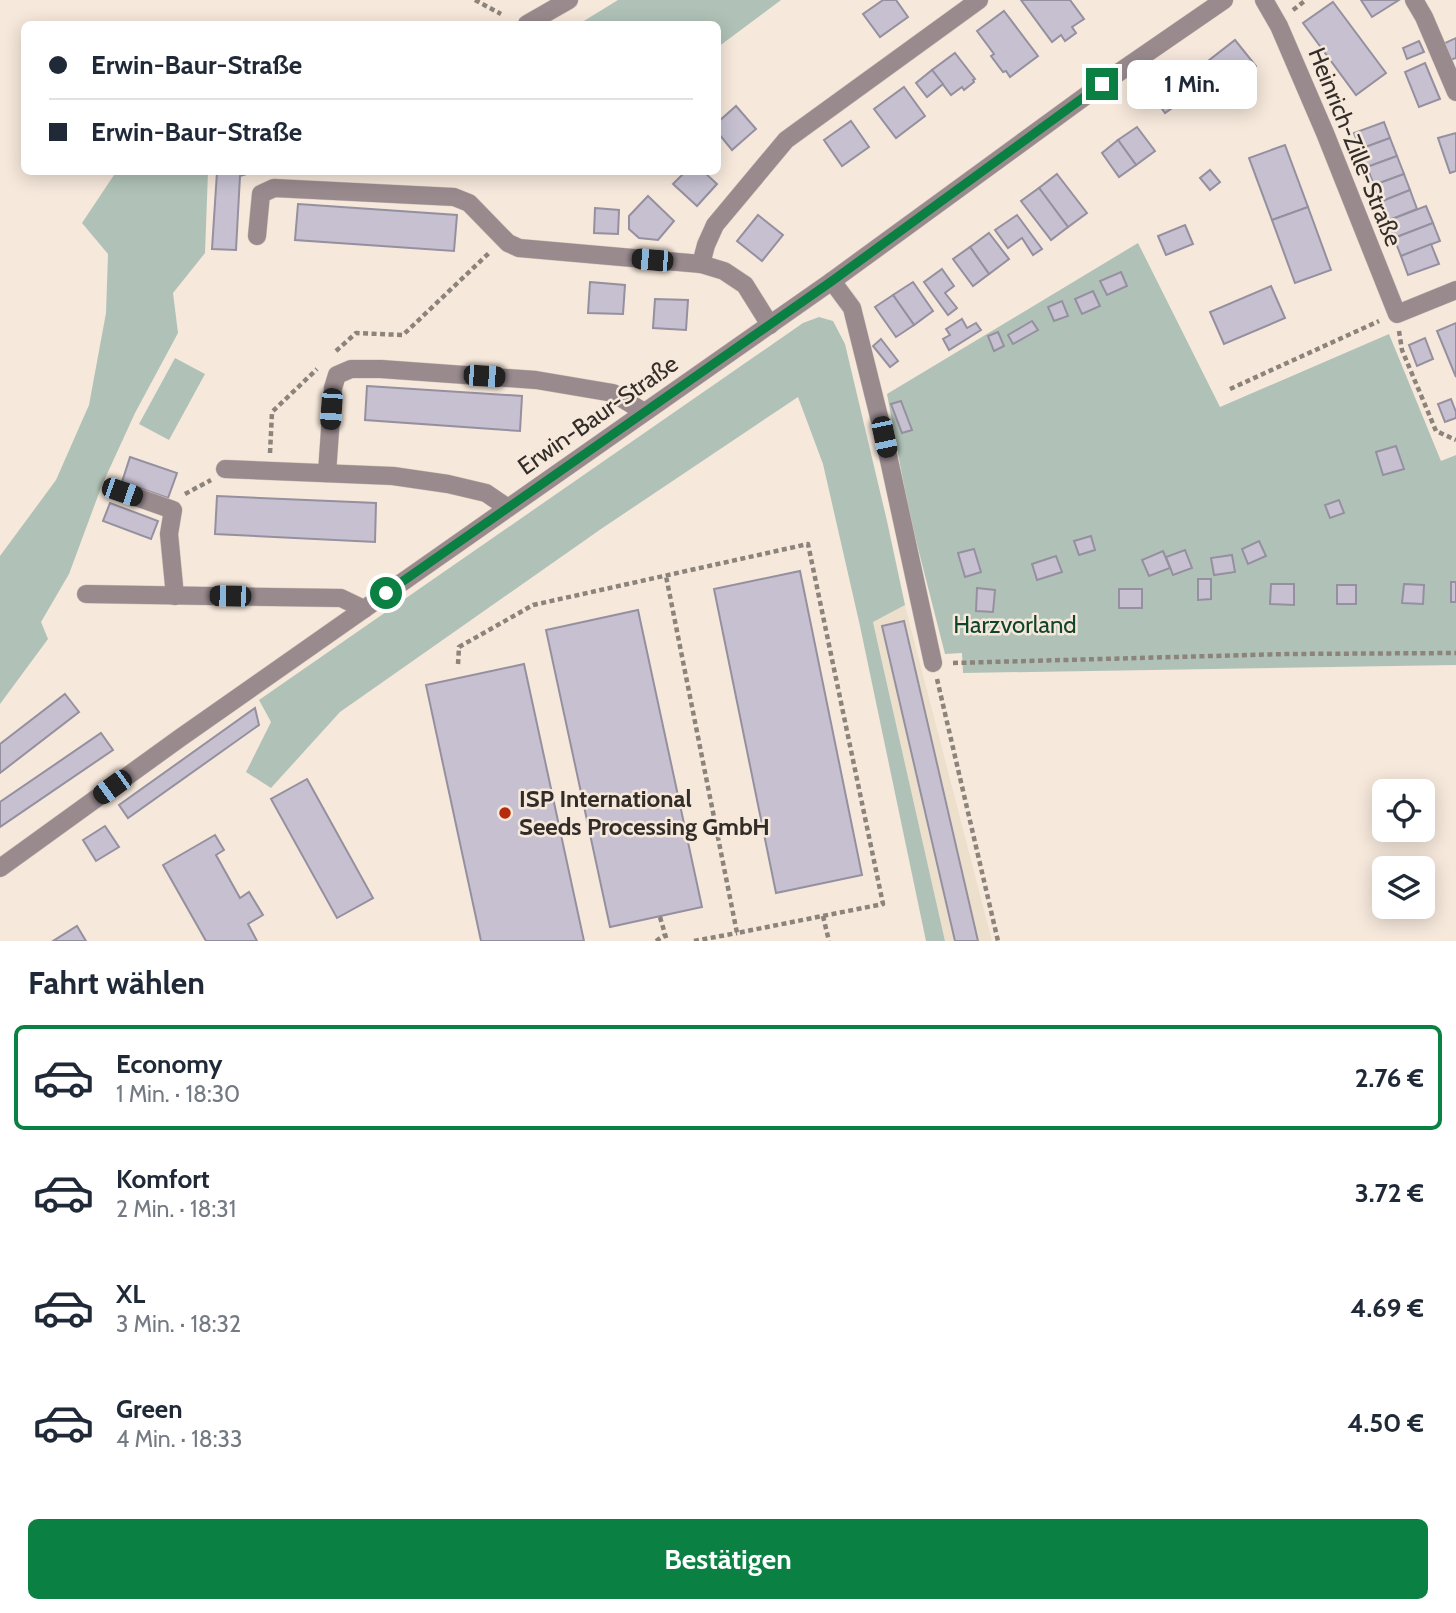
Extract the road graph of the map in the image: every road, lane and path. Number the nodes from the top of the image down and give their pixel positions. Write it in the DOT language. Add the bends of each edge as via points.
graph roads {
  1 [pos="475,0"];
  2 [pos="569,0"];
  3 [pos="979,0"];
  4 [pos="1224,0"];
  5 [pos="1264,0"];
  6 [pos="1414,0"];
  7 [pos="501,14"];
  8 [pos="532,21"];
  9 [pos="1456,92"];
  10 [pos="257,236"];
  11 [pos="503,239"];
  12 [pos="701,264"];
  13 [pos="832,281"];
  14 [pos="1456,290"];
  15 [pos="1397,314"];
  16 [pos="770,325"];
  17 [pos="328,359"];
  18 [pos="319,368"];
  19 [pos="1230,389"];
  20 [pos="644,412"];
  21 [pos="1456,440"];
  22 [pos="230,469"];
  23 [pos="269,470"];
  24 [pos="327,473"];
  25 [pos="122,492"];
  26 [pos="167,508"];
  27 [pos="508,508"];
  28 [pos="666,576"];
  29 [pos="86,594"];
  30 [pos="175,596"];
  31 [pos="364,608"];
  32 [pos="1456,653"];
  33 [pos="933,663"];
  34 [pos="458,664"];
  35 [pos="0,868"];
  36 [pos="823,916"];
  37 [pos="660,917"];
  38 [pos="737,933"];
  39 [pos="665,935"];
  40 [pos="656,941"];
  41 [pos="667,941"];
  42 [pos="694,941"];
  43 [pos="829,941"];
  44 [pos="998,941"];
  1 -- 7 [label="path"];
  2 -- 8 [label="street"];
  3 -- 12 [label="street" via="786,140 715,225"];
  4 -- 13 [label="street, Erwin-Baur-Straße"];
  5 -- 15 [label="street, Heinrich-Zille-Straße" via="1325,133"];
  6 -- 9 [label="street"];
  10 -- 11 [label="street" via="261,194 274,188 454,197 469,204"];
  11 -- 12 [label="street" via="519,248"];
  11 -- 17 [label="path" via="403,335 356,333"];
  12 -- 16 [label="street" via="724,271 745,285"];
  13 -- 16 [label="street, Erwin-Baur-Straße"];
  13 -- 33 [label="street" via="852,308"];
  14 -- 15 [label="street"];
  15 -- 19 [label="path"];
  15 -- 21 [label="path" via="1402,351 1436,431"];
  16 -- 20 [label="street, Erwin-Baur-Straße"];
  18 -- 23 [label="path" via="272,412"];
  20 -- 24 [label="street" via="613,393 536,380 351,369 337,375 332,388"];
  20 -- 27 [label="street, Erwin-Baur-Straße"];
  22 -- 23 [label="street"];
  22 -- 26 [label="path" via="173,500"];
  23 -- 24 [label="street"];
  24 -- 27 [label="street" via="393,475 448,484 486,493"];
  25 -- 26 [label="street"];
  26 -- 30 [label="street" via="173,510 169,534"];
  27 -- 31 [label="street, Erwin-Baur-Straße"];
  28 -- 34 [label="path" via="533,605 460,647"];
  28 -- 36 [label="path" via="808,544 883,904"];
  28 -- 38 [label="path"];
  29 -- 30 [label="street"];
  30 -- 31 [label="street" via="341,598"];
  31 -- 35 [label="street, Erwin-Baur-Straße"];
  32 -- 33 [label="path"];
  33 -- 44 [label="path"];
  36 -- 38 [label="path"];
  36 -- 43 [label="path"];
  37 -- 39 [label="path"];
  38 -- 42 [label="path"];
  39 -- 40 [label="path"];
  39 -- 41 [label="path"];
}
